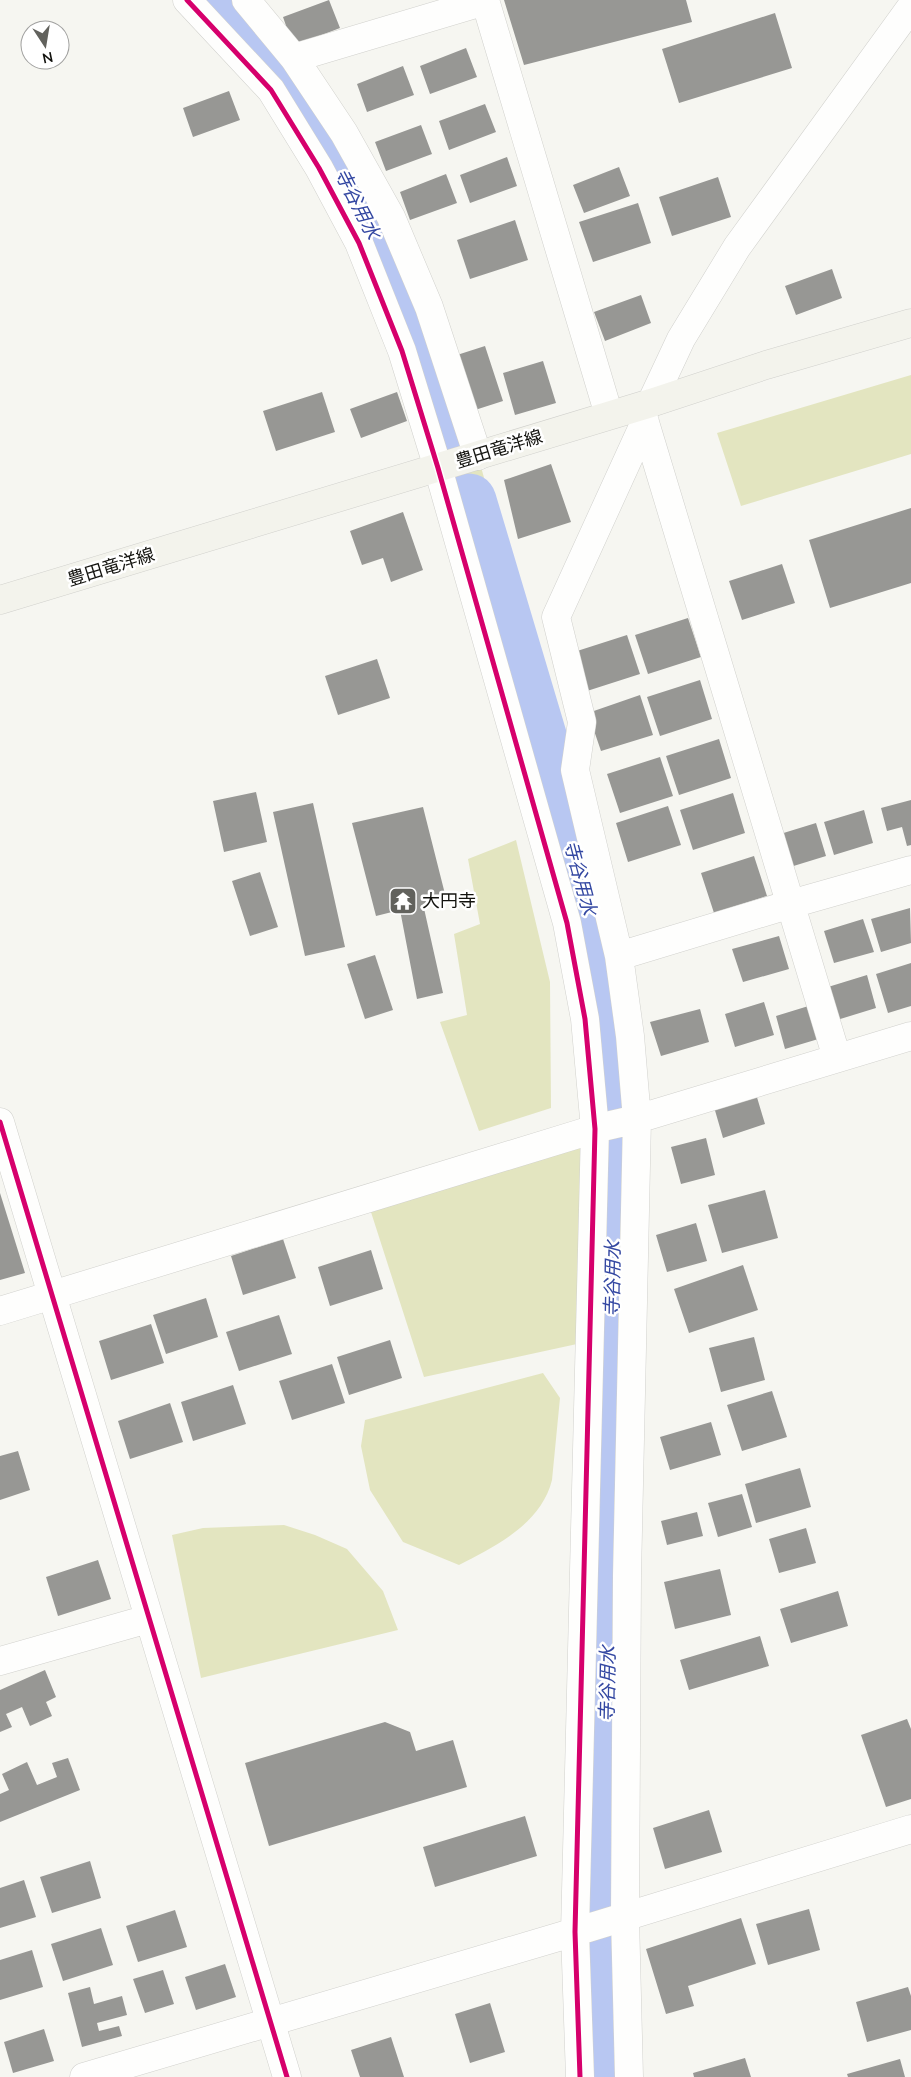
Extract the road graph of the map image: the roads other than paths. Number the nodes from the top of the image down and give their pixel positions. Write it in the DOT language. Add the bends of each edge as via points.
graph roads {
  1 [pos="187,0"];
  2 [pos="246,0"];
  3 [pos="485,0"];
  4 [pos="911,7"];
  5 [pos="294,58"];
  6 [pos="911,323"];
  7 [pos="645,410"];
  8 [pos="609,415"];
  9 [pos="478,456"];
  10 [pos="438,468"];
  11 [pos="0,600"];
  12 [pos="911,870"];
  13 [pos="790,904"];
  14 [pos="619,956"];
  15 [pos="911,1036"];
  16 [pos="838,1058"];
  17 [pos="636,1119"];
  18 [pos="0,1122"];
  19 [pos="596,1128"];
  20 [pos="51,1296"];
  21 [pos="0,1311"];
  22 [pos="148,1619"];
  23 [pos="0,1661"];
  24 [pos="911,1829"];
  25 [pos="622,1918"];
  26 [pos="581,1931"];
  27 [pos="270,2022"];
  28 [pos="84,2077"];
  29 [pos="287,2077"];
  30 [pos="580,2077"];
  31 [pos="629,2077"];
  1 -- 10 [label="street" via="271,90 337,201 359,243 402,351"];
  2 -- 5 [label="street"];
  3 -- 5 [label="street"];
  3 -- 8 [label="street"];
  4 -- 7 [label="street" via="737,247 681,339"];
  5 -- 9 [label="street" via="344,132 391,217 429,307"];
  6 -- 7 [label="main road, 豊田竜洋線" via="766,365"];
  7 -- 8 [label="main road, 豊田竜洋線"];
  7 -- 13 [label="street"];
  7 -- 14 [label="street" via="556,617 582,722 575,770"];
  8 -- 9 [label="main road, 豊田竜洋線"];
  9 -- 10 [label="main road, 豊田竜洋線"];
  10 -- 11 [label="main road, 豊田竜洋線"];
  10 -- 19 [label="street" via="567,923 585,1019"];
  12 -- 13 [label="street"];
  13 -- 14 [label="street"];
  13 -- 16 [label="street"];
  14 -- 17 [label="street" via="630,1036"];
  15 -- 16 [label="street"];
  16 -- 17 [label="street"];
  17 -- 19 [label="street"];
  17 -- 25 [label="street"];
  18 -- 20 [label="street"];
  19 -- 20 [label="street"];
  19 -- 26 [label="street"];
  20 -- 21 [label="street"];
  20 -- 22 [label="street"];
  22 -- 23 [label="street"];
  22 -- 27 [label="street"];
  24 -- 25 [label="street"];
  25 -- 26 [label="street"];
  25 -- 31 [label="street"];
  26 -- 27 [label="street"];
  26 -- 30 [label="street"];
  27 -- 28 [label="street"];
  27 -- 29 [label="street"];
}
